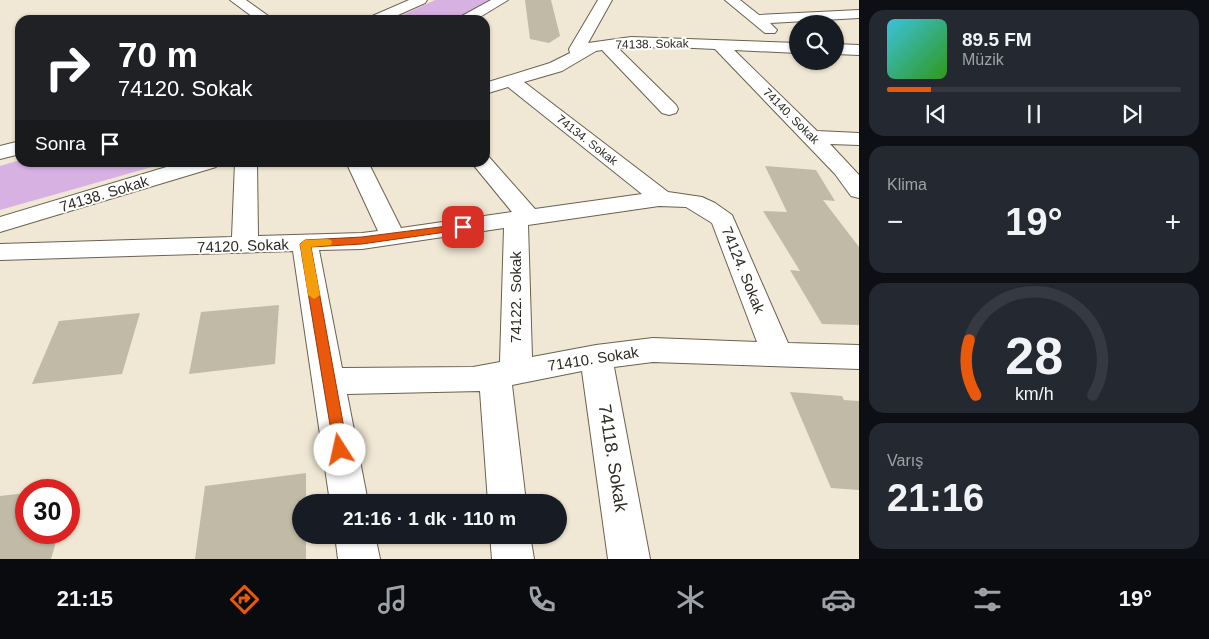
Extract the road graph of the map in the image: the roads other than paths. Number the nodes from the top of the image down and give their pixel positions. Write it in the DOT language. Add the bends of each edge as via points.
graph roads {
  1 [pos="237,0"];
  2 [pos="420,0"];
  3 [pos="501,0"];
  4 [pos="732,0"];
  5 [pos="600,2"];
  6 [pos="859,14"];
  7 [pos="260,15"];
  8 [pos="387,15"];
  9 [pos="474,15"];
  10 [pos="757,19"];
  11 [pos="719,44"];
  12 [pos="789,44"];
  13 [pos="606,45"];
  14 [pos="789,48"];
  15 [pos="844,49"];
  16 [pos="859,50"];
  17 [pos="578,55"];
  18 [pos="511,81"];
  19 [pos="490,87"];
  20 [pos="670,109"];
  21 [pos="812,137"];
  22 [pos="859,139"];
  23 [pos="15,148"];
  24 [pos="0,153"];
  25 [pos="191,167"];
  26 [pos="246,167"];
  27 [pos="359,167"];
  28 [pos="485,167"];
  29 [pos="859,191"];
  30 [pos="662,199"];
  31 [pos="523,219"];
  32 [pos="0,225"];
  33 [pos="393,236"];
  34 [pos="305,244"];
  35 [pos="245,246"];
  36 [pos="0,252"];
  37 [pos="777,353"];
  38 [pos="859,356"];
  39 [pos="596,357"];
  40 [pos="505,375"];
  41 [pos="329,381"];
  42 [pos="348,494"];
  43 [pos="507,494"];
  44 [pos="356,544"];
  45 [pos="511,544"];
  46 [pos="359,559"];
  47 [pos="513,559"];
  48 [pos="630,559"];
  1 -- 7 [label="street"];
  2 -- 8 [label="street"];
  3 -- 9 [label="street"];
  4 -- 10 [label="street"];
  5 -- 17 [label="street" via="577,49"];
  6 -- 10 [label="street"];
  10 -- 12 [label="street"];
  11 -- 13 [label="street, 74138. Sokak" via="631,42"];
  11 -- 14 [label="street, 74138. Sokak"];
  11 -- 21 [label="street, 74140. Sokak"];
  13 -- 17 [label="street, 74138. Sokak" via="592,47"];
  13 -- 20 [label="street"];
  15 -- 16 [label="street"];
  17 -- 18 [label="street, 74138. Sokak" via="556,67"];
  18 -- 19 [label="street, 74138. Sokak"];
  18 -- 30 [label="street, 74134. Sokak"];
  21 -- 22 [label="street"];
  21 -- 29 [label="street, 74140. Sokak"];
  23 -- 24 [label="street"];
  25 -- 32 [label="street, 74138. Sokak"];
  26 -- 35 [label="street"];
  27 -- 33 [label="street"];
  28 -- 31 [label="street"];
  30 -- 31 [label="street, 74120. Sokak"];
  30 -- 37 [label="street, 74124. Sokak" via="684,199 704,205 722,220"];
  31 -- 33 [label="street, 74120. Sokak"];
  31 -- 40 [label="street, 74122. Sokak"];
  33 -- 34 [label="street, 74120. Sokak"];
  34 -- 35 [label="street, 74120. Sokak"];
  34 -- 41 [label="street"];
  35 -- 36 [label="street, 74120. Sokak"];
  37 -- 38 [label="street, 71410. Sokak"];
  37 -- 39 [label="street, 71410. Sokak" via="653,350"];
  39 -- 40 [label="street, 71410. Sokak"];
  39 -- 48 [label="street, 74118. Sokak"];
  40 -- 41 [label="street, 71410. Sokak" via="473,380"];
  40 -- 43 [label="street, 74122. Sokak"];
  41 -- 42 [label="street"];
  44 -- 46 [label="street"];
  45 -- 47 [label="street"];
}
